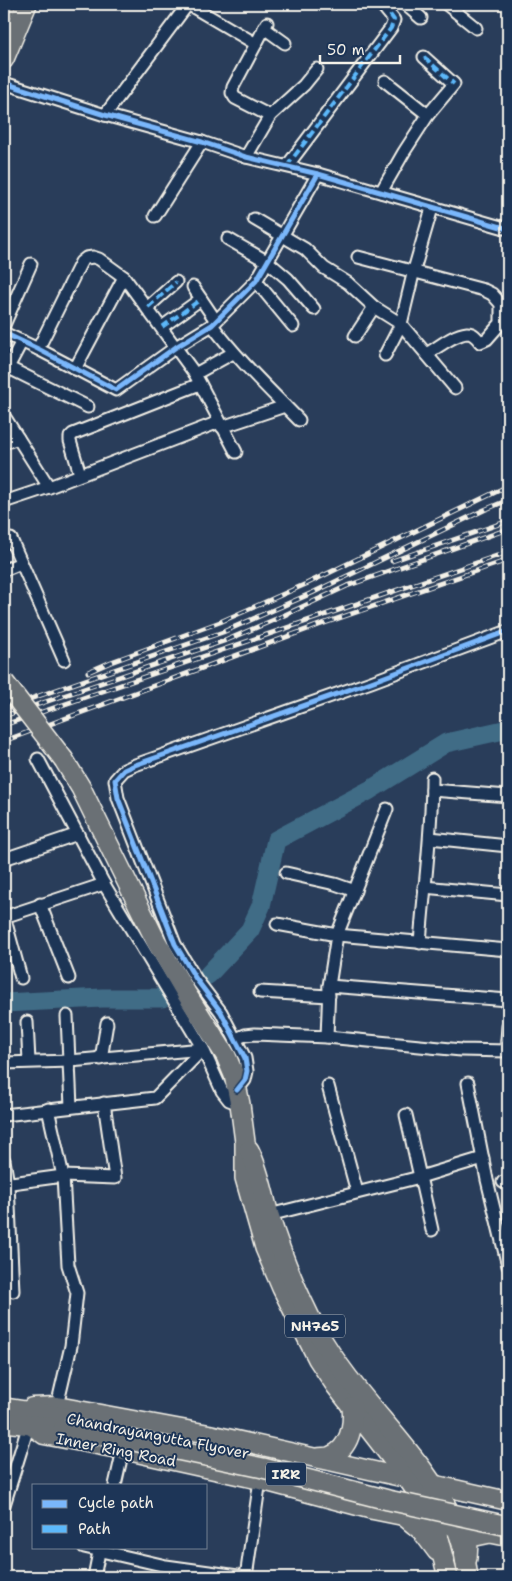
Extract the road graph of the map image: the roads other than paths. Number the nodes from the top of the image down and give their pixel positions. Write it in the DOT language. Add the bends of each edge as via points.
graph roads {
  1 [pos="6,4"];
  2 [pos="27,4"];
  3 [pos="188,4"];
  4 [pos="381,4"];
  5 [pos="398,4"];
  6 [pos="404,4"];
  7 [pos="446,4"];
  8 [pos="4,11"];
  9 [pos="389,14"];
  10 [pos="421,18"];
  11 [pos="476,28"];
  12 [pos="285,43"];
  13 [pos="256,44"];
  14 [pos="424,57"];
  15 [pos="4,59"];
  16 [pos="317,69"];
  17 [pos="385,81"];
  18 [pos="4,83"];
  19 [pos="105,115"];
  20 [pos="428,115"];
  21 [pos="270,116"];
  22 [pos="202,142"];
  23 [pos="246,157"];
  24 [pos="287,166"];
  25 [pos="318,174"];
  26 [pos="381,192"];
  27 [pos="432,208"];
  28 [pos="155,216"];
  29 [pos="254,219"];
  30 [pos="508,229"];
  31 [pos="282,236"];
  32 [pos="228,239"];
  33 [pos="358,257"];
  34 [pos="268,262"];
  35 [pos="31,264"];
  36 [pos="414,270"];
  37 [pos="124,277"];
  38 [pos="256,281"];
  39 [pos="176,282"];
  40 [pos="193,287"];
  41 [pos="201,299"];
  42 [pos="374,307"];
  43 [pos="148,308"];
  44 [pos="314,309"];
  45 [pos="214,323"];
  46 [pos="401,324"];
  47 [pos="4,325"];
  48 [pos="294,326"];
  49 [pos="162,327"];
  50 [pos="4,333"];
  51 [pos="356,336"];
  52 [pos="22,341"];
  53 [pos="176,348"];
  54 [pos="38,349"];
  55 [pos="233,353"];
  56 [pos="427,354"];
  57 [pos="385,355"];
  58 [pos="75,369"];
  59 [pos="6,371"];
  60 [pos="197,379"];
  61 [pos="455,388"];
  62 [pos="285,406"];
  63 [pos="88,407"];
  64 [pos="4,416"];
  65 [pos="300,420"];
  66 [pos="221,424"];
  67 [pos="18,438"];
  68 [pos="4,443"];
  69 [pos="236,452"];
  70 [pos="80,474"];
  71 [pos="49,487"];
  72 [pos="4,502"];
  73 [pos="11,539"];
  74 [pos="21,563"];
  75 [pos="4,570"];
  76 [pos="508,631"];
  77 [pos="64,660"];
  78 [pos="4,682"];
  79 [pos="38,759"];
  80 [pos="508,796"];
  81 [pos="387,809"];
  82 [pos="78,834"];
  83 [pos="430,838"];
  84 [pos="508,846"];
  85 [pos="4,858"];
  86 [pos="286,873"];
  87 [pos="104,884"];
  88 [pos="424,887"];
  89 [pos="354,891"];
  90 [pos="508,895"];
  91 [pos="40,904"];
  92 [pos="4,917"];
  93 [pos="277,924"];
  94 [pos="337,935"];
  95 [pos="420,943"];
  96 [pos="508,950"];
  97 [pos="21,978"];
  98 [pos="69,978"];
  99 [pos="329,991"];
  100 [pos="260,992"];
  101 [pos="508,1000"];
  102 [pos="67,1016"];
  103 [pos="27,1022"];
  104 [pos="107,1023"];
  105 [pos="508,1027"];
  106 [pos="327,1037"];
  107 [pos="236,1039"];
  108 [pos="203,1048"];
  109 [pos="507,1051"];
  110 [pos="101,1059"];
  111 [pos="29,1061"];
  112 [pos="70,1062"];
  113 [pos="4,1063"];
  114 [pos="468,1083"];
  115 [pos="328,1086"];
  116 [pos="238,1097"];
  117 [pos="104,1103"];
  118 [pos="71,1107"];
  119 [pos="48,1109"];
  120 [pos="4,1115"];
  121 [pos="406,1115"];
  122 [pos="245,1142"];
  123 [pos="483,1158"];
  124 [pos="4,1160"];
  125 [pos="63,1176"];
  126 [pos="420,1177"];
  127 [pos="6,1184"];
  128 [pos="357,1192"];
  129 [pos="269,1215"];
  130 [pos="432,1230"];
  131 [pos="508,1266"];
  132 [pos="13,1291"];
  133 [pos="352,1407"];
  134 [pos="6,1413"];
  135 [pos="62,1417"];
  136 [pos="28,1424"];
  137 [pos="123,1450"];
  138 [pos="318,1458"];
  139 [pos="406,1466"];
  140 [pos="260,1480"];
  141 [pos="115,1484"];
  142 [pos="433,1485"];
  143 [pos="508,1501"];
  144 [pos="4,1505"];
  145 [pos="508,1514"];
  146 [pos="404,1516"];
  147 [pos="434,1523"];
  148 [pos="508,1526"];
  149 [pos="456,1527"];
  150 [pos="490,1533"];
  151 [pos="508,1537"];
  152 [pos="100,1549"];
  153 [pos="446,1570"];
  154 [pos="165,1572"];
  155 [pos="94,1577"];
  156 [pos="246,1577"];
  157 [pos="468,1577"];
  1 -- 8 [label="highway"];
  2 -- 15 [label="highway"];
  3 -- 13 [label="street"];
  3 -- 19 [label="street"];
  4 -- 9 [label="street"];
  5 -- 9 [label="street"];
  6 -- 10 [label="street"];
  7 -- 11 [label="street"];
  9 -- 24 [label="street" via="394,20 391,28"];
  12 -- 13 [label="street" via="266,25"];
  13 -- 21 [label="street" via="232,93 235,98"];
  14 -- 20 [label="street" via="454,84"];
  16 -- 21 [label="street"];
  17 -- 20 [label="street"];
  18 -- 19 [label="street"];
  19 -- 22 [label="street"];
  20 -- 26 [label="street"];
  21 -- 23 [label="street"];
  22 -- 23 [label="street"];
  22 -- 28 [label="street"];
  23 -- 24 [label="street"];
  24 -- 25 [label="street"];
  25 -- 26 [label="street"];
  25 -- 31 [label="street"];
  26 -- 27 [label="street"];
  27 -- 30 [label="street"];
  27 -- 36 [label="street"];
  29 -- 31 [label="street"];
  31 -- 34 [label="street"];
  31 -- 42 [label="street" via="348,282"];
  32 -- 34 [label="street"];
  33 -- 36 [label="street"];
  34 -- 38 [label="street"];
  34 -- 44 [label="street"];
  35 -- 47 [label="street"];
  36 -- 46 [label="street"];
  36 -- 56 [label="street" via="484,290 501,304 501,324 487,339 480,342 467,333"];
  37 -- 43 [label="street"];
  37 -- 54 [label="street" via="93,257 81,262"];
  37 -- 58 [label="street"];
  38 -- 45 [label="street"];
  38 -- 48 [label="street"];
  39 -- 43 [label="street"];
  40 -- 41 [label="street"];
  41 -- 45 [label="street"];
  41 -- 49 [label="street"];
  42 -- 46 [label="street"];
  42 -- 51 [label="street"];
  43 -- 49 [label="street"];
  45 -- 53 [label="street"];
  45 -- 55 [label="street"];
  46 -- 56 [label="street"];
  46 -- 57 [label="street"];
  49 -- 53 [label="street"];
  50 -- 52 [label="street"];
  52 -- 54 [label="street"];
  52 -- 59 [label="street"];
  53 -- 58 [label="street" via="116,390"];
  53 -- 60 [label="street"];
  54 -- 58 [label="street"];
  55 -- 60 [label="street"];
  55 -- 62 [label="street"];
  56 -- 61 [label="street"];
  59 -- 63 [label="street"];
  60 -- 66 [label="street"];
  60 -- 70 [label="street" via="73,434 70,441"];
  62 -- 65 [label="street"];
  62 -- 66 [label="street"];
  64 -- 67 [label="street"];
  66 -- 69 [label="street"];
  66 -- 70 [label="street"];
  67 -- 68 [label="street"];
  67 -- 71 [label="street"];
  70 -- 71 [label="street"];
  71 -- 72 [label="street"];
  73 -- 74 [label="street"];
  74 -- 75 [label="street"];
  74 -- 77 [label="street"];
  76 -- 107 [label="street" via="134,765 115,780 118,798 175,944"];
  78 -- 116 [label="highway, NH765, bridge" via="64,760 81,788 156,941 226,1056"];
  79 -- 82 [label="street"];
  80 -- 83 [label="street" via="432,784"];
  81 -- 89 [label="street"];
  82 -- 85 [label="street"];
  82 -- 87 [label="street"];
  83 -- 84 [label="street"];
  83 -- 88 [label="street"];
  86 -- 89 [label="street"];
  87 -- 91 [label="street"];
  87 -- 108 [label="street"];
  88 -- 90 [label="street"];
  88 -- 95 [label="street"];
  89 -- 94 [label="street"];
  91 -- 92 [label="street"];
  91 -- 98 [label="street"];
  92 -- 97 [label="street"];
  93 -- 94 [label="street"];
  94 -- 95 [label="street"];
  94 -- 99 [label="street"];
  95 -- 96 [label="street"];
  99 -- 100 [label="street"];
  99 -- 101 [label="street"];
  99 -- 106 [label="street"];
  102 -- 112 [label="street"];
  103 -- 111 [label="street"];
  104 -- 110 [label="street"];
  105 -- 109 [label="street"];
  106 -- 107 [label="street" via="255,1034"];
  106 -- 109 [label="street" via="460,1050"];
  107 -- 116 [label="street" via="247,1071"];
  108 -- 110 [label="street"];
  108 -- 116 [label="street" via="222,1091 229,1100"];
  108 -- 117 [label="street" via="155,1098"];
  110 -- 112 [label="street"];
  111 -- 112 [label="street"];
  111 -- 113 [label="street"];
  112 -- 118 [label="street"];
  114 -- 123 [label="street"];
  115 -- 128 [label="street"];
  116 -- 122 [label="highway, NH765"];
  117 -- 118 [label="street"];
  117 -- 125 [label="street" via="115,1178"];
  118 -- 119 [label="street"];
  119 -- 120 [label="street"];
  119 -- 125 [label="street"];
  121 -- 126 [label="street"];
  122 -- 129 [label="highway, NH765" via="260,1179"];
  122 -- 133 [label="highway, NH765" via="245,1178 266,1248 318,1358"];
  123 -- 126 [label="street"];
  123 -- 131 [label="street"];
  124 -- 127 [label="street"];
  125 -- 127 [label="street"];
  125 -- 135 [label="street" via="68,1265 77,1293"];
  126 -- 128 [label="street"];
  126 -- 130 [label="street"];
  127 -- 132 [label="street"];
  128 -- 129 [label="street"];
  129 -- 139 [label="highway, NH765" via="317,1331"];
  133 -- 138 [label="highway" via="352,1432 338,1451 330,1457"];
  133 -- 139 [label="highway, NH765"];
  134 -- 135 [label="highway, Chandrayangutta Flyover / IRR"];
  134 -- 136 [label="highway, Inner Ring Road / IRR"];
  135 -- 136 [label="highway, Chandrayangutta Flyover / IRR"];
  135 -- 138 [label="main road, IRR" via="209,1434"];
  135 -- 145 [label="highway, Chandrayangutta Flyover / IRR" via="197,1442"];
  135 -- 148 [label="highway, Chandrayangutta Flyover / IRR, bridge" via="129,1440"];
  136 -- 137 [label="main road, Inner Ring Road / IRR" via="44,1436"];
  136 -- 144 [label="street"];
  137 -- 140 [label="main road, Inner Ring Road / IRR"];
  137 -- 141 [label="street"];
  138 -- 139 [label="main road, IRR"];
  139 -- 142 [label="highway, NH765"];
  139 -- 147 [label="highway, NH765"];
  140 -- 146 [label="main road, Inner Ring Road / IRR"];
  140 -- 156 [label="street"];
  142 -- 143 [label="main road"];
  142 -- 149 [label="highway, NH765"];
  146 -- 147 [label="main road, Inner Ring Road / IRR"];
  146 -- 153 [label="highway" via="422,1531"];
  147 -- 149 [label="main road, IRR"];
  147 -- 153 [label="highway, NH765"];
  149 -- 150 [label="main road, IRR"];
  149 -- 157 [label="highway, NH765"];
  150 -- 151 [label="main road, IRR"];
  150 -- 157 [label="highway" via="473,1535 469,1541"];
  152 -- 154 [label="street"];
  152 -- 155 [label="street"];
  154 -- 156 [label="street"];
}
